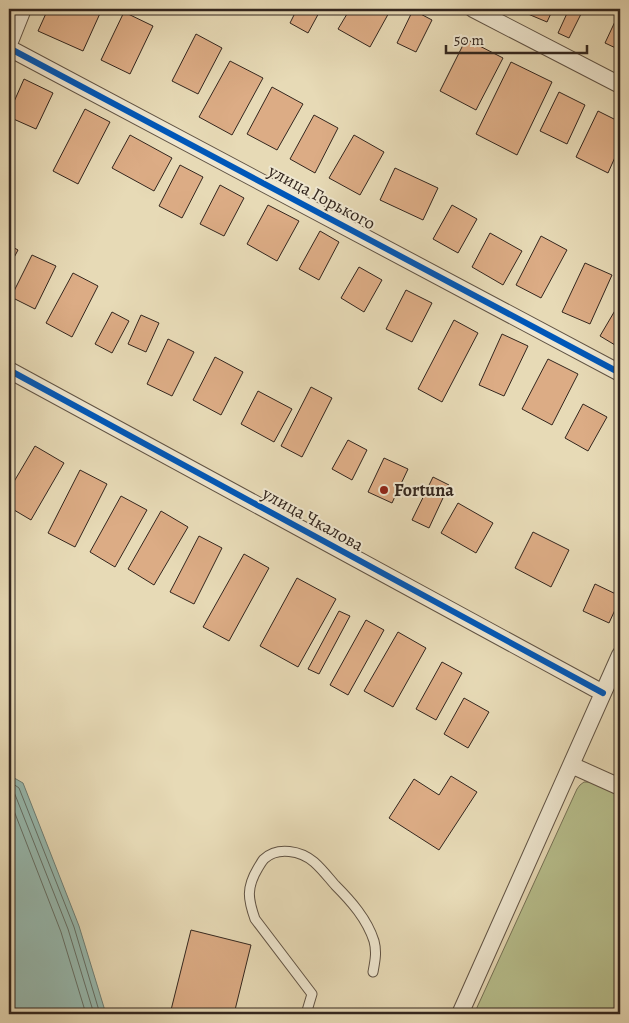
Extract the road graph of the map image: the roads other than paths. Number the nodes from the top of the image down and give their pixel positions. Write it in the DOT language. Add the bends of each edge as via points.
graph roads {
  1 [pos="23,9"];
  2 [pos="473,9"];
  3 [pos="9,44"];
  4 [pos="9,48"];
  5 [pos="620,85"];
  6 [pos="9,370"];
  7 [pos="620,373"];
  8 [pos="620,655"];
  9 [pos="603,693"];
  10 [pos="571,765"];
  11 [pos="620,787"];
  12 [pos="373,972"];
  13 [pos="306,1014"];
  14 [pos="460,1014"];
  1 -- 3 [label="street"];
  2 -- 5 [label="street"];
  4 -- 7 [label="street, улица Горького"];
  6 -- 9 [label="street, улица Чкалова"];
  8 -- 9 [label="street"];
  9 -- 10 [label="street"];
  10 -- 11 [label="street"];
  10 -- 14 [label="street"];
  12 -- 13 [label="lane" via="374,941 357,908 313,862 300,854 275,852 264,859 253,876 248,892 250,907 255,920 312,994"];
}
